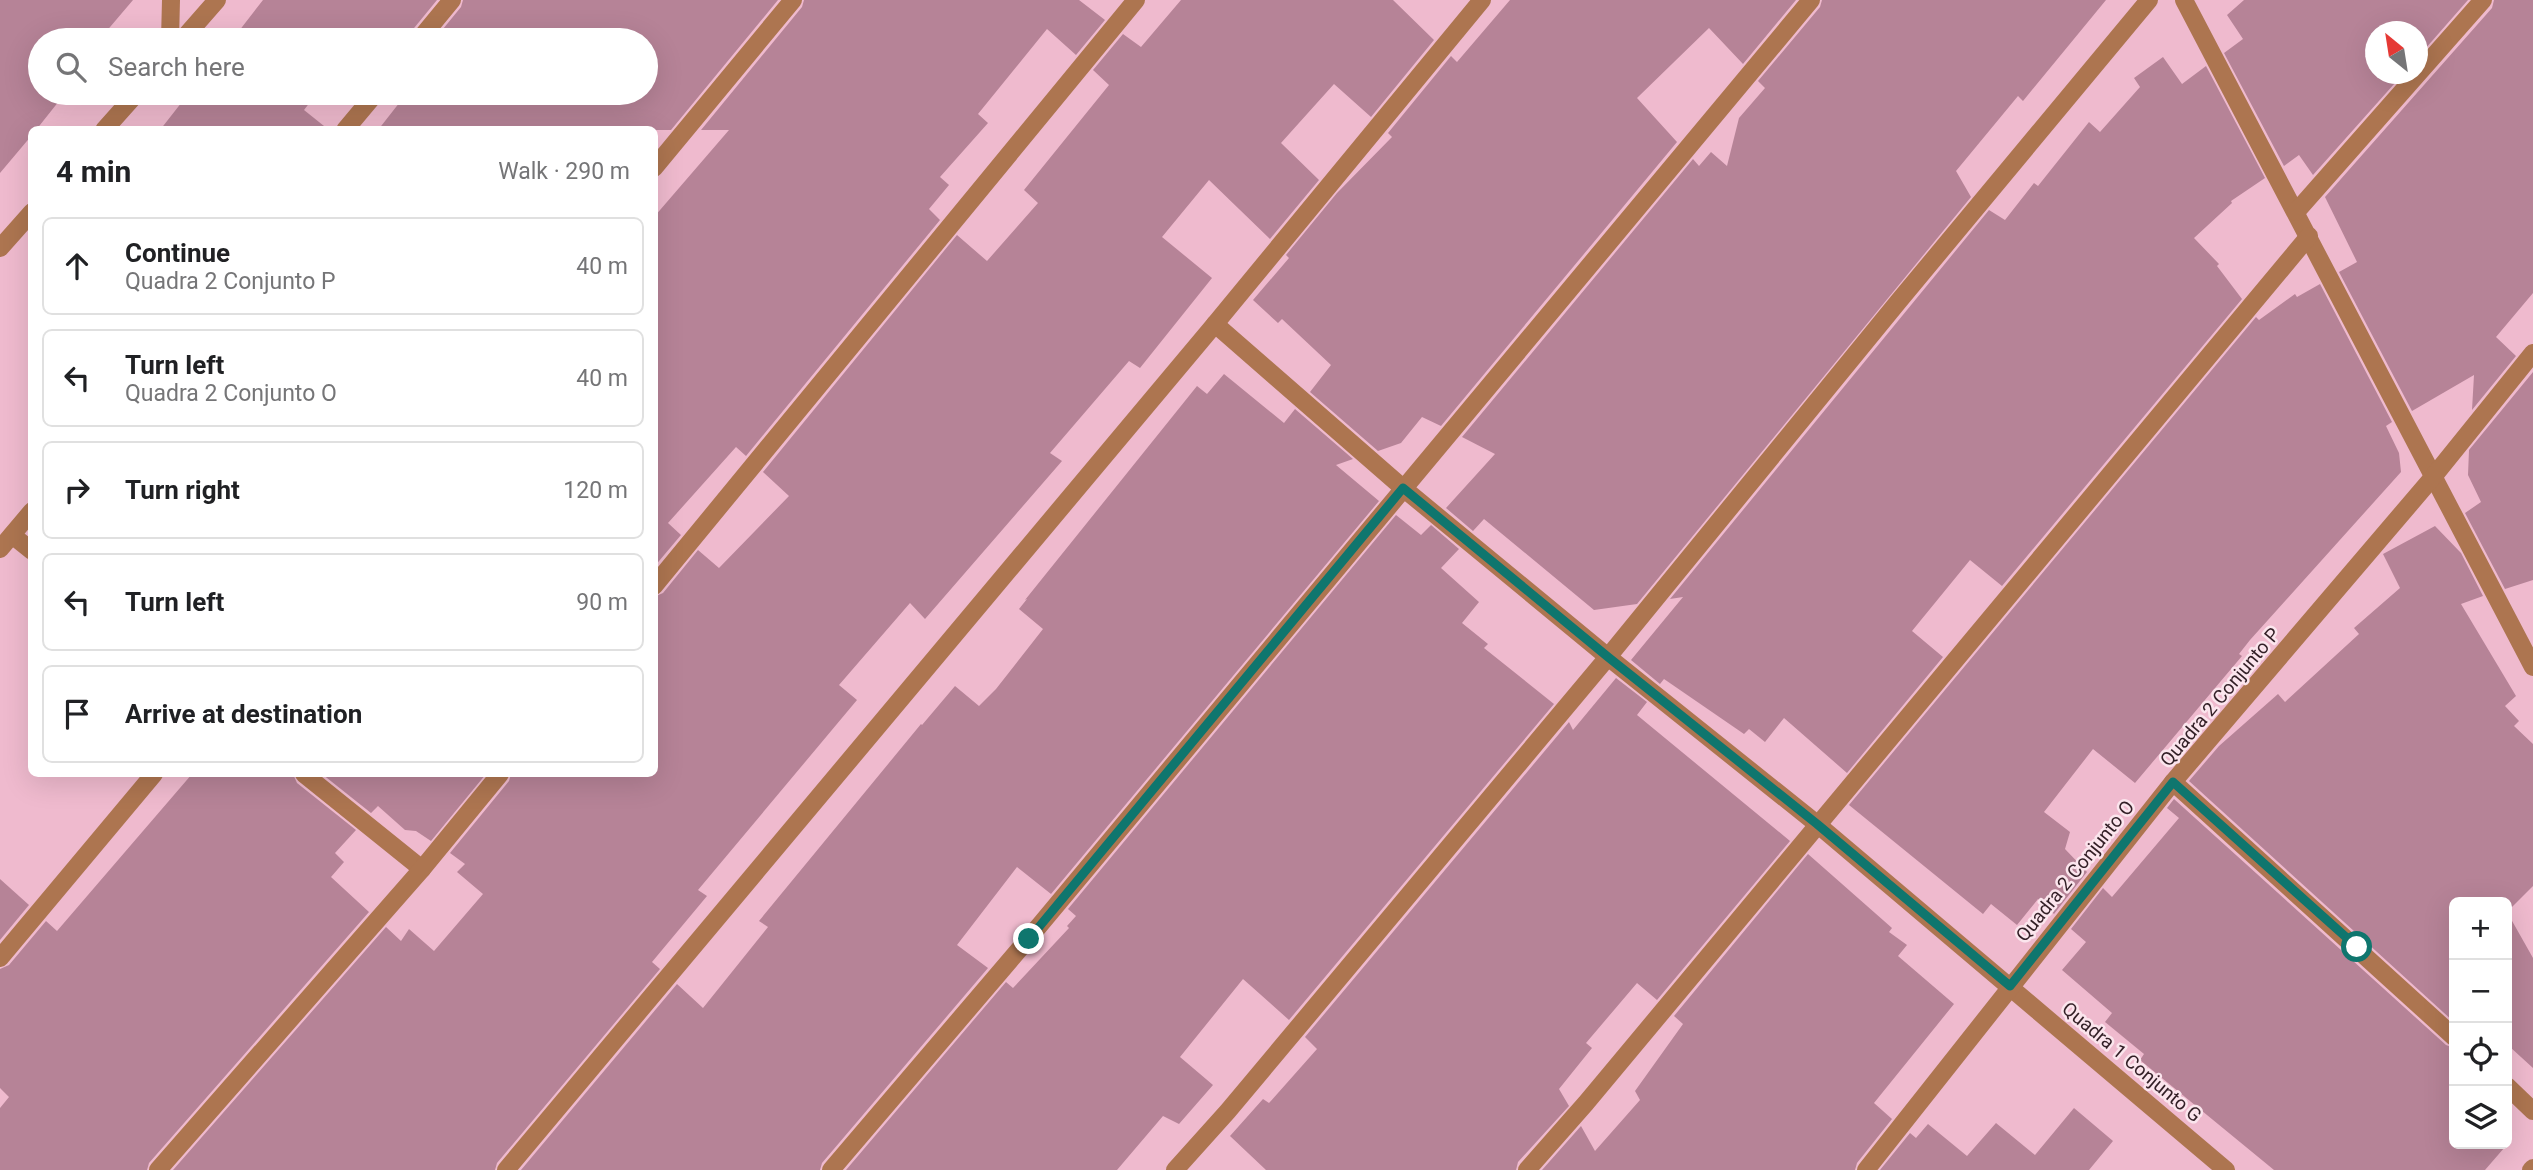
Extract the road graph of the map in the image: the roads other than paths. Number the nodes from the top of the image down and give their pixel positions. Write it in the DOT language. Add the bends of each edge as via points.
graph roads {
  1 [pos="171,0"];
  2 [pos="217,0"];
  3 [pos="452,0"];
  4 [pos="793,0"];
  5 [pos="1136,0"];
  6 [pos="1482,0"];
  7 [pos="1811,0"];
  8 [pos="2149,0"];
  9 [pos="2184,0"];
  10 [pos="2483,0"];
  11 [pos="170,28"];
  12 [pos="192,28"];
  13 [pos="429,28"];
  14 [pos="126,105"];
  15 [pos="366,105"];
  16 [pos="107,126"];
  17 [pos="348,126"];
  18 [pos="658,163"];
  19 [pos="2296,212"];
  20 [pos="28,216"];
  21 [pos="2309,236"];
  22 [pos="0,248"];
  23 [pos="1215,324"];
  24 [pos="2533,354"];
  25 [pos="2433,478"];
  26 [pos="1403,488"];
  27 [pos="28,516"];
  28 [pos="12,534"];
  29 [pos="28,548"];
  30 [pos="0,549"];
  31 [pos="658,581"];
  32 [pos="1608,657"];
  33 [pos="2533,667"];
  34 [pos="151,777"];
  35 [pos="308,777"];
  36 [pos="498,777"];
  37 [pos="2173,782"];
  38 [pos="1817,824"];
  39 [pos="422,869"];
  40 [pos="0,958"];
  41 [pos="2010,986"];
  42 [pos="2449,1032"];
  43 [pos="2512,1091"];
  44 [pos="2533,1111"];
  45 [pos="158,1170"];
  46 [pos="506,1170"];
  47 [pos="831,1170"];
  48 [pos="1175,1170"];
  49 [pos="1527,1170"];
  50 [pos="1866,1170"];
  51 [pos="2227,1170"];
  1 -- 11 [label="street"];
  2 -- 12 [label="street"];
  3 -- 13 [label="street"];
  4 -- 18 [label="street"];
  5 -- 31 [label="street"];
  6 -- 23 [label="street"];
  7 -- 26 [label="street"];
  8 -- 32 [label="street"];
  9 -- 19 [label="street"];
  10 -- 19 [label="street"];
  14 -- 16 [label="street"];
  15 -- 17 [label="street"];
  19 -- 21 [label="street"];
  20 -- 22 [label="street"];
  21 -- 25 [label="street"];
  21 -- 38 [label="street"];
  23 -- 26 [label="street, Quadra 1 Conjunto G"];
  23 -- 46 [label="street"];
  24 -- 25 [label="street, Quadra 2 Conjunto P"];
  25 -- 33 [label="street"];
  25 -- 37 [label="street, Quadra 2 Conjunto P"];
  26 -- 32 [label="street, Quadra 1 Conjunto G"];
  26 -- 47 [label="street"];
  27 -- 28 [label="street"];
  28 -- 29 [label="street"];
  28 -- 30 [label="street"];
  32 -- 38 [label="street, Quadra 1 Conjunto G"];
  32 -- 48 [label="street"];
  34 -- 40 [label="street"];
  35 -- 39 [label="street"];
  36 -- 39 [label="street"];
  37 -- 41 [label="street, Quadra 2 Conjunto O"];
  37 -- 42 [label="street, Quadra 2 Conjunto P"];
  38 -- 41 [label="street, Quadra 1 Conjunto G"];
  38 -- 49 [label="street"];
  39 -- 45 [label="street"];
  41 -- 50 [label="street, Quadra 2 Conjunto O"];
  41 -- 51 [label="street, Quadra 1 Conjunto G"];
  43 -- 44 [label="street"];
}
